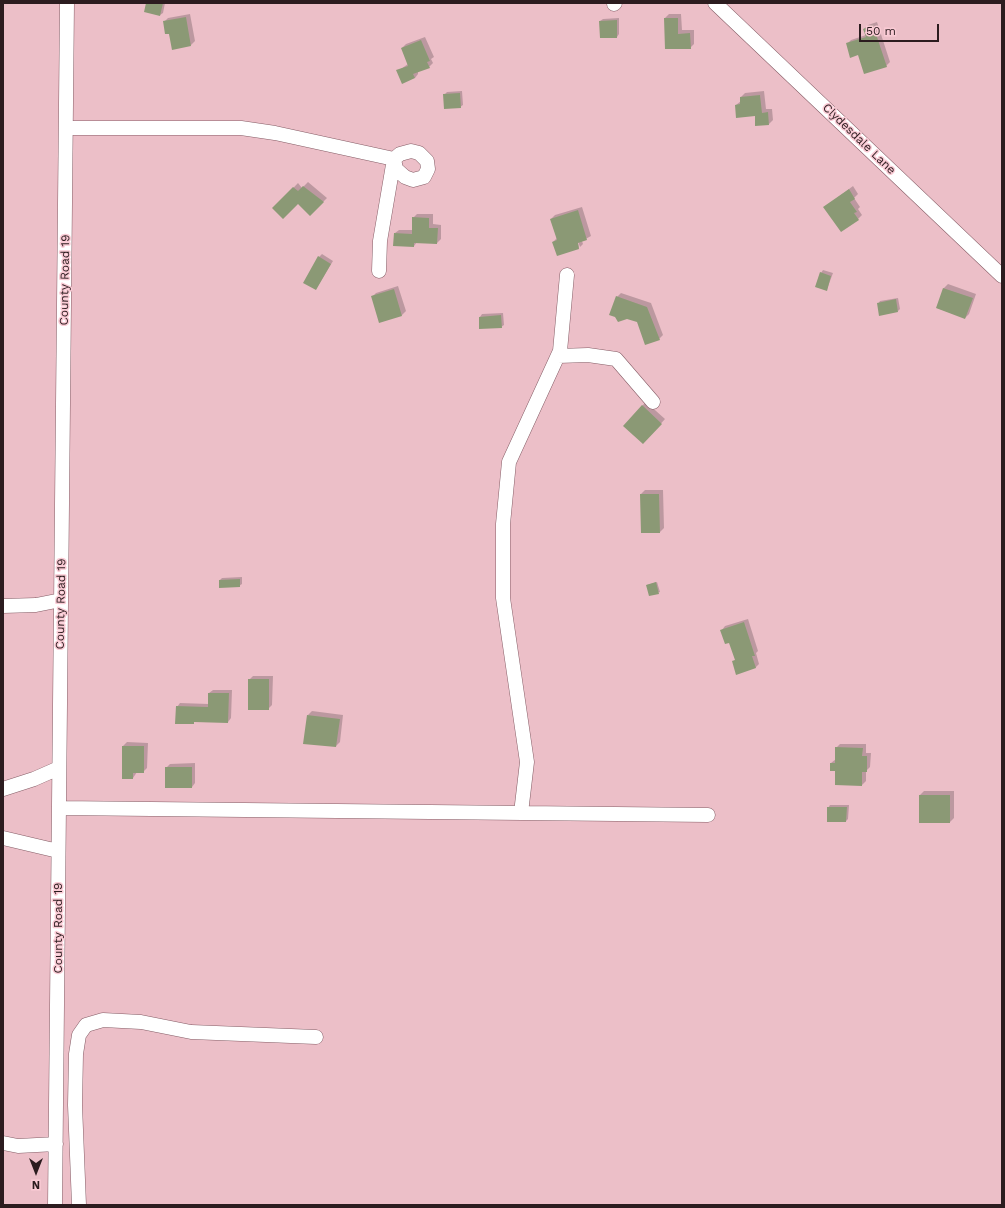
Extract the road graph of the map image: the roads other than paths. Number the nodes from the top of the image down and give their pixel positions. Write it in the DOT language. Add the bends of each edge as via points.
graph roads {
  1 [pos="67,3"];
  2 [pos="715,3"];
  3 [pos="67,128"];
  4 [pos="379,271"];
  5 [pos="567,275"];
  6 [pos="1002,276"];
  7 [pos="558,356"];
  8 [pos="653,402"];
  9 [pos="61,600"];
  10 [pos="3,606"];
  11 [pos="59,768"];
  12 [pos="3,789"];
  13 [pos="59,808"];
  14 [pos="521,813"];
  15 [pos="708,815"];
  16 [pos="3,838"];
  17 [pos="58,851"];
  18 [pos="316,1037"];
  19 [pos="3,1143"];
  20 [pos="56,1144"];
  21 [pos="55,1205"];
  22 [pos="79,1205"];
  1 -- 3 [label="street, County Road 19"];
  2 -- 6 [label="street, Clydesdale Lane"];
  3 -- 4 [label="street" via="241,128 394,159 380,241"];
  3 -- 9 [label="street, County Road 19"];
  5 -- 7 [label="street"];
  7 -- 8 [label="street" via="588,355 616,359"];
  7 -- 14 [label="street" via="509,462 503,524 503,598 527,762"];
  9 -- 10 [label="street" via="36,605"];
  9 -- 11 [label="street, County Road 19"];
  11 -- 12 [label="street"];
  11 -- 13 [label="street, County Road 19"];
  13 -- 14 [label="street"];
  13 -- 17 [label="street, County Road 19"];
  14 -- 15 [label="street"];
  16 -- 17 [label="street"];
  17 -- 20 [label="street, County Road 19"];
  18 -- 22 [label="street" via="191,1032 140,1022 103,1020 86,1025 79,1035 76,1054 75,1105"];
  19 -- 20 [label="street" via="18,1146"];
  20 -- 21 [label="street, County Road 19"];
}
